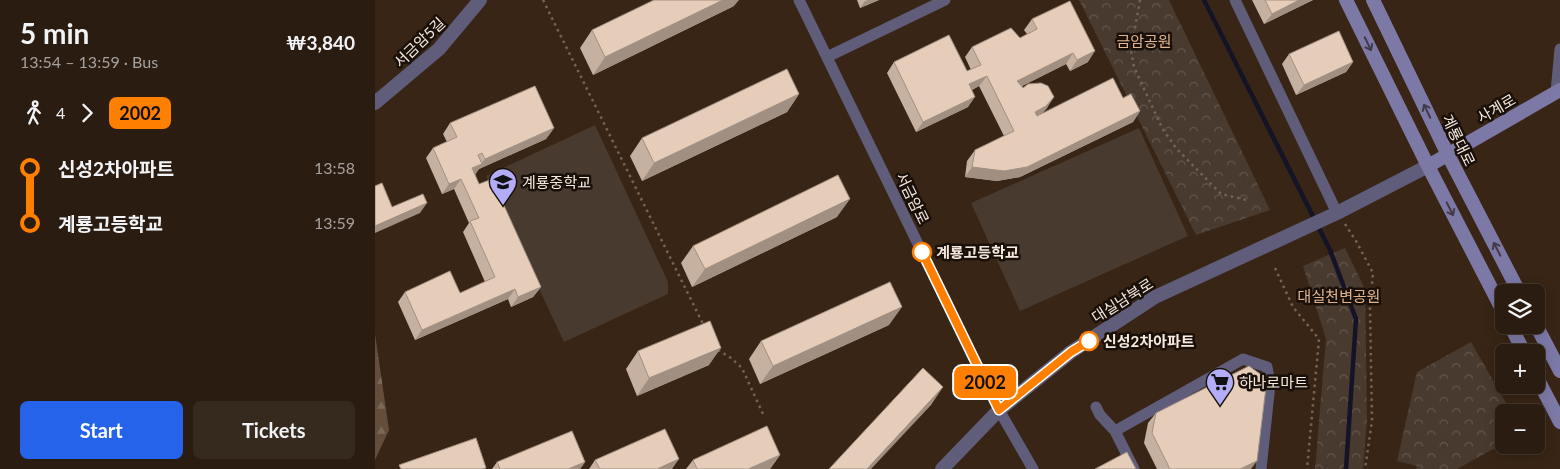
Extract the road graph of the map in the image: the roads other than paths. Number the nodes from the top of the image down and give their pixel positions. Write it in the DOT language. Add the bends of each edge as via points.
graph roads {
  1 [pos="480,0"];
  2 [pos="799,0"];
  3 [pos="945,0"];
  4 [pos="1235,0"];
  5 [pos="1346,0"];
  6 [pos="1373,0"];
  7 [pos="925,4"];
  8 [pos="1560,49"];
  9 [pos="827,57"];
  10 [pos="1558,91"];
  11 [pos="375,103"];
  12 [pos="1448,154"];
  13 [pos="1428,166"];
  14 [pos="1337,212"];
  15 [pos="1515,284"];
  16 [pos="1495,296"];
  17 [pos="1541,334"];
  18 [pos="1560,371"];
  19 [pos="1545,393"];
  20 [pos="1096,407"];
  21 [pos="999,410"];
  22 [pos="1560,422"];
  23 [pos="1115,431"];
  24 [pos="942,469"];
  25 [pos="1033,469"];
  26 [pos="1134,469"];
  27 [pos="1261,469"];
  1 -- 11 [label="street, 서금암5길" via="439,49"];
  2 -- 9 [label="street, 서금암로"];
  3 -- 7 [label="street"];
  4 -- 14 [label="street"];
  5 -- 13 [label="main road, one-way"];
  12 -- 6 [label="main road, 계룡대로, one-way"];
  7 -- 9 [label="street"];
  8 -- 10 [label="street"];
  9 -- 21 [label="street, 서금암로"];
  10 -- 12 [label="main road, 사계로"];
  12 -- 13 [label="main road"];
  15 -- 12 [label="main road, 계룡대로, one-way"];
  13 -- 14 [label="street"];
  13 -- 16 [label="main road, one-way"];
  14 -- 21 [label="street, 대실남북로" via="1155,297 1071,352"];
  17 -- 18 [label="main road"];
  19 -- 22 [label="main road"];
  20 -- 23 [label="street"];
  21 -- 24 [label="street, 대실남북로"];
  21 -- 25 [label="street, 서금암로"];
  23 -- 26 [label="street"];
  23 -- 27 [label="street" via="1243,360 1267,367 1270,384"];
}
